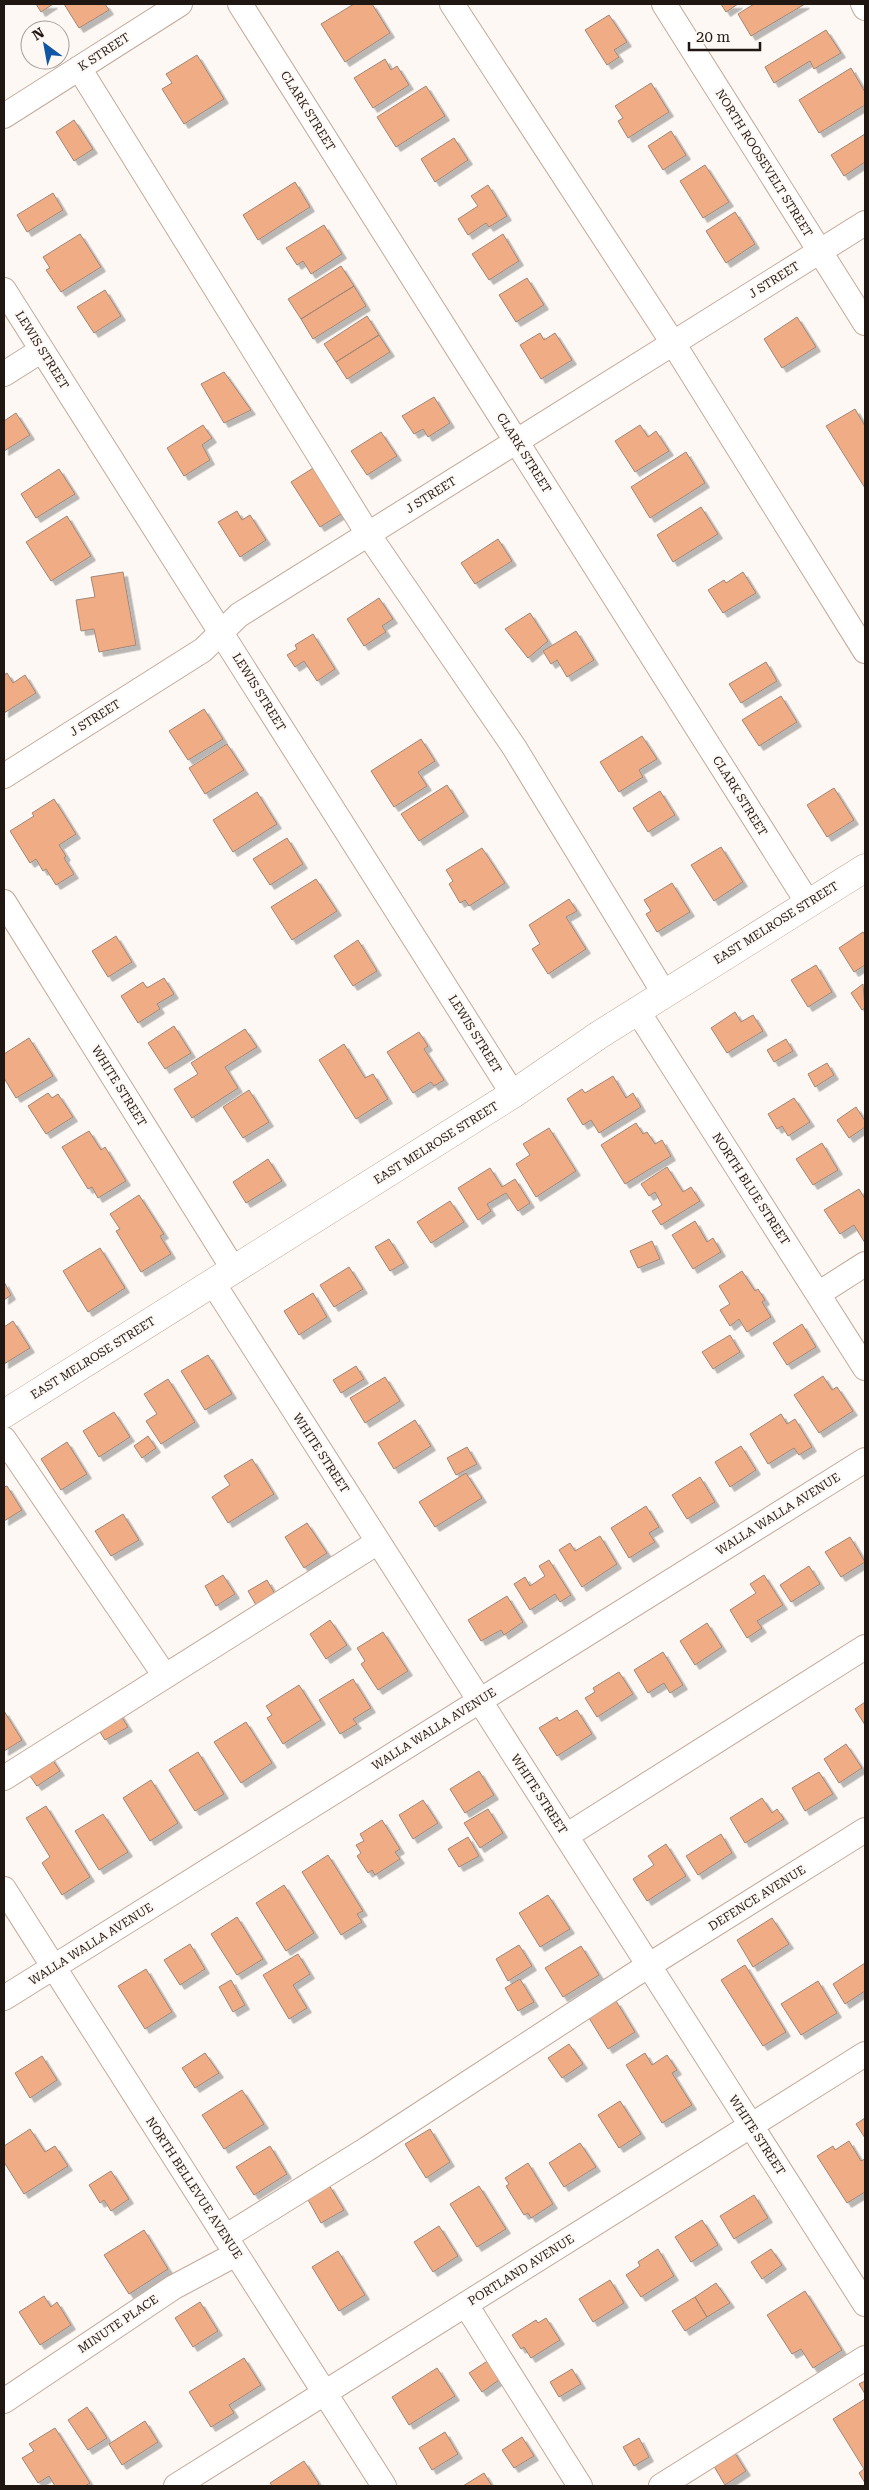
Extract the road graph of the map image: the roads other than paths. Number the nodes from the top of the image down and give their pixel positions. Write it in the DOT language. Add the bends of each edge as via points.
graph roads {
  1 [pos="240,4"];
  2 [pos="452,4"];
  3 [pos="664,4"];
  4 [pos="863,4"];
  5 [pos="172,6"];
  6 [pos="865,8"];
  7 [pos="78,68"];
  8 [pos="4,116"];
  9 [pos="865,223"];
  10 [pos="820,252"];
  11 [pos="4,290"];
  12 [pos="865,323"];
  13 [pos="673,343"];
  14 [pos="42,350"];
  15 [pos="4,374"];
  16 [pos="516,441"];
  17 [pos="368,534"];
  18 [pos="221,632"];
  19 [pos="865,651"];
  20 [pos="4,776"];
  21 [pos="865,868"];
  22 [pos="4,902"];
  23 [pos="808,903"];
  24 [pos="664,993"];
  25 [pos="638,1010"];
  26 [pos="514,1094"];
  27 [pos="865,1264"];
  28 [pos="223,1277"];
  29 [pos="818,1294"];
  30 [pos="865,1368"];
  31 [pos="4,1414"];
  32 [pos="4,1439"];
  33 [pos="865,1460"];
  34 [pos="378,1542"];
  35 [pos="865,1647"];
  36 [pos="165,1676"];
  37 [pos="480,1701"];
  38 [pos="4,1778"];
  39 [pos="865,1830"];
  40 [pos="566,1836"];
  41 [pos="4,1889"];
  42 [pos="649,1966"];
  43 [pos="54,1967"];
  44 [pos="4,1998"];
  45 [pos="865,2054"];
  46 [pos="751,2126"];
  47 [pos="231,2245"];
  48 [pos="865,2303"];
  49 [pos="466,2305"];
  50 [pos="865,2358"];
  51 [pos="325,2393"];
  52 [pos="4,2401"];
  53 [pos="176,2486"];
  54 [pos="384,2486"];
  55 [pos="580,2486"];
  56 [pos="661,2486"];
  1 -- 16 [label="street, CLARK STREET"];
  2 -- 13 [label="street"];
  3 -- 10 [label="street, NORTH ROOSEVELT STREET"];
  4 -- 6 [label="street"];
  5 -- 7 [label="street, K STREET"];
  7 -- 8 [label="street, K STREET"];
  7 -- 17 [label="street"];
  9 -- 10 [label="street, J STREET"];
  10 -- 12 [label="street, NORTH ROOSEVELT STREET"];
  10 -- 13 [label="street, J STREET"];
  11 -- 14 [label="street, LEWIS STREET"];
  13 -- 16 [label="street, J STREET"];
  13 -- 19 [label="street"];
  14 -- 15 [label="street"];
  14 -- 18 [label="street, LEWIS STREET"];
  16 -- 17 [label="street, J STREET"];
  16 -- 23 [label="street, CLARK STREET"];
  17 -- 18 [label="street, J STREET" via="240,614"];
  17 -- 24 [label="street" via="514,747"];
  18 -- 20 [label="street, J STREET" via="203,650"];
  18 -- 26 [label="street, LEWIS STREET"];
  21 -- 23 [label="main road, EAST MELROSE STREET"];
  22 -- 28 [label="street, WHITE STREET"];
  23 -- 24 [label="main road, EAST MELROSE STREET"];
  24 -- 25 [label="main road, EAST MELROSE STREET"];
  25 -- 26 [label="main road, EAST MELROSE STREET"];
  25 -- 29 [label="street, NORTH BLUE STREET"];
  26 -- 28 [label="main road, EAST MELROSE STREET"];
  27 -- 29 [label="street"];
  28 -- 31 [label="main road, EAST MELROSE STREET"];
  28 -- 34 [label="street, WHITE STREET"];
  29 -- 30 [label="street, NORTH BLUE STREET"];
  32 -- 36 [label="street"];
  33 -- 37 [label="street, WALLA WALLA AVENUE"];
  34 -- 36 [label="street"];
  34 -- 37 [label="street, WHITE STREET"];
  35 -- 40 [label="street"];
  36 -- 38 [label="street"];
  37 -- 40 [label="street, WHITE STREET"];
  37 -- 43 [label="street, WALLA WALLA AVENUE"];
  39 -- 42 [label="street, DEFENCE AVENUE"];
  40 -- 42 [label="street, WHITE STREET"];
  41 -- 43 [label="street, NORTH BELLEVUE AVENUE"];
  42 -- 46 [label="street, WHITE STREET"];
  42 -- 47 [label="street, DEFENCE AVENUE" via="383,2138"];
  43 -- 44 [label="street, WALLA WALLA AVENUE"];
  43 -- 47 [label="street, NORTH BELLEVUE AVENUE"];
  45 -- 46 [label="street, PORTLAND AVENUE"];
  46 -- 48 [label="street, WHITE STREET"];
  46 -- 49 [label="street, PORTLAND AVENUE"];
  47 -- 51 [label="street, NORTH BELLEVUE AVENUE"];
  47 -- 52 [label="street, MINUTE PLACE"];
  49 -- 51 [label="street, PORTLAND AVENUE"];
  49 -- 55 [label="street"];
  50 -- 56 [label="street"];
  51 -- 53 [label="street, PORTLAND AVENUE"];
  51 -- 54 [label="street, NORTH BELLEVUE AVENUE"];
}
